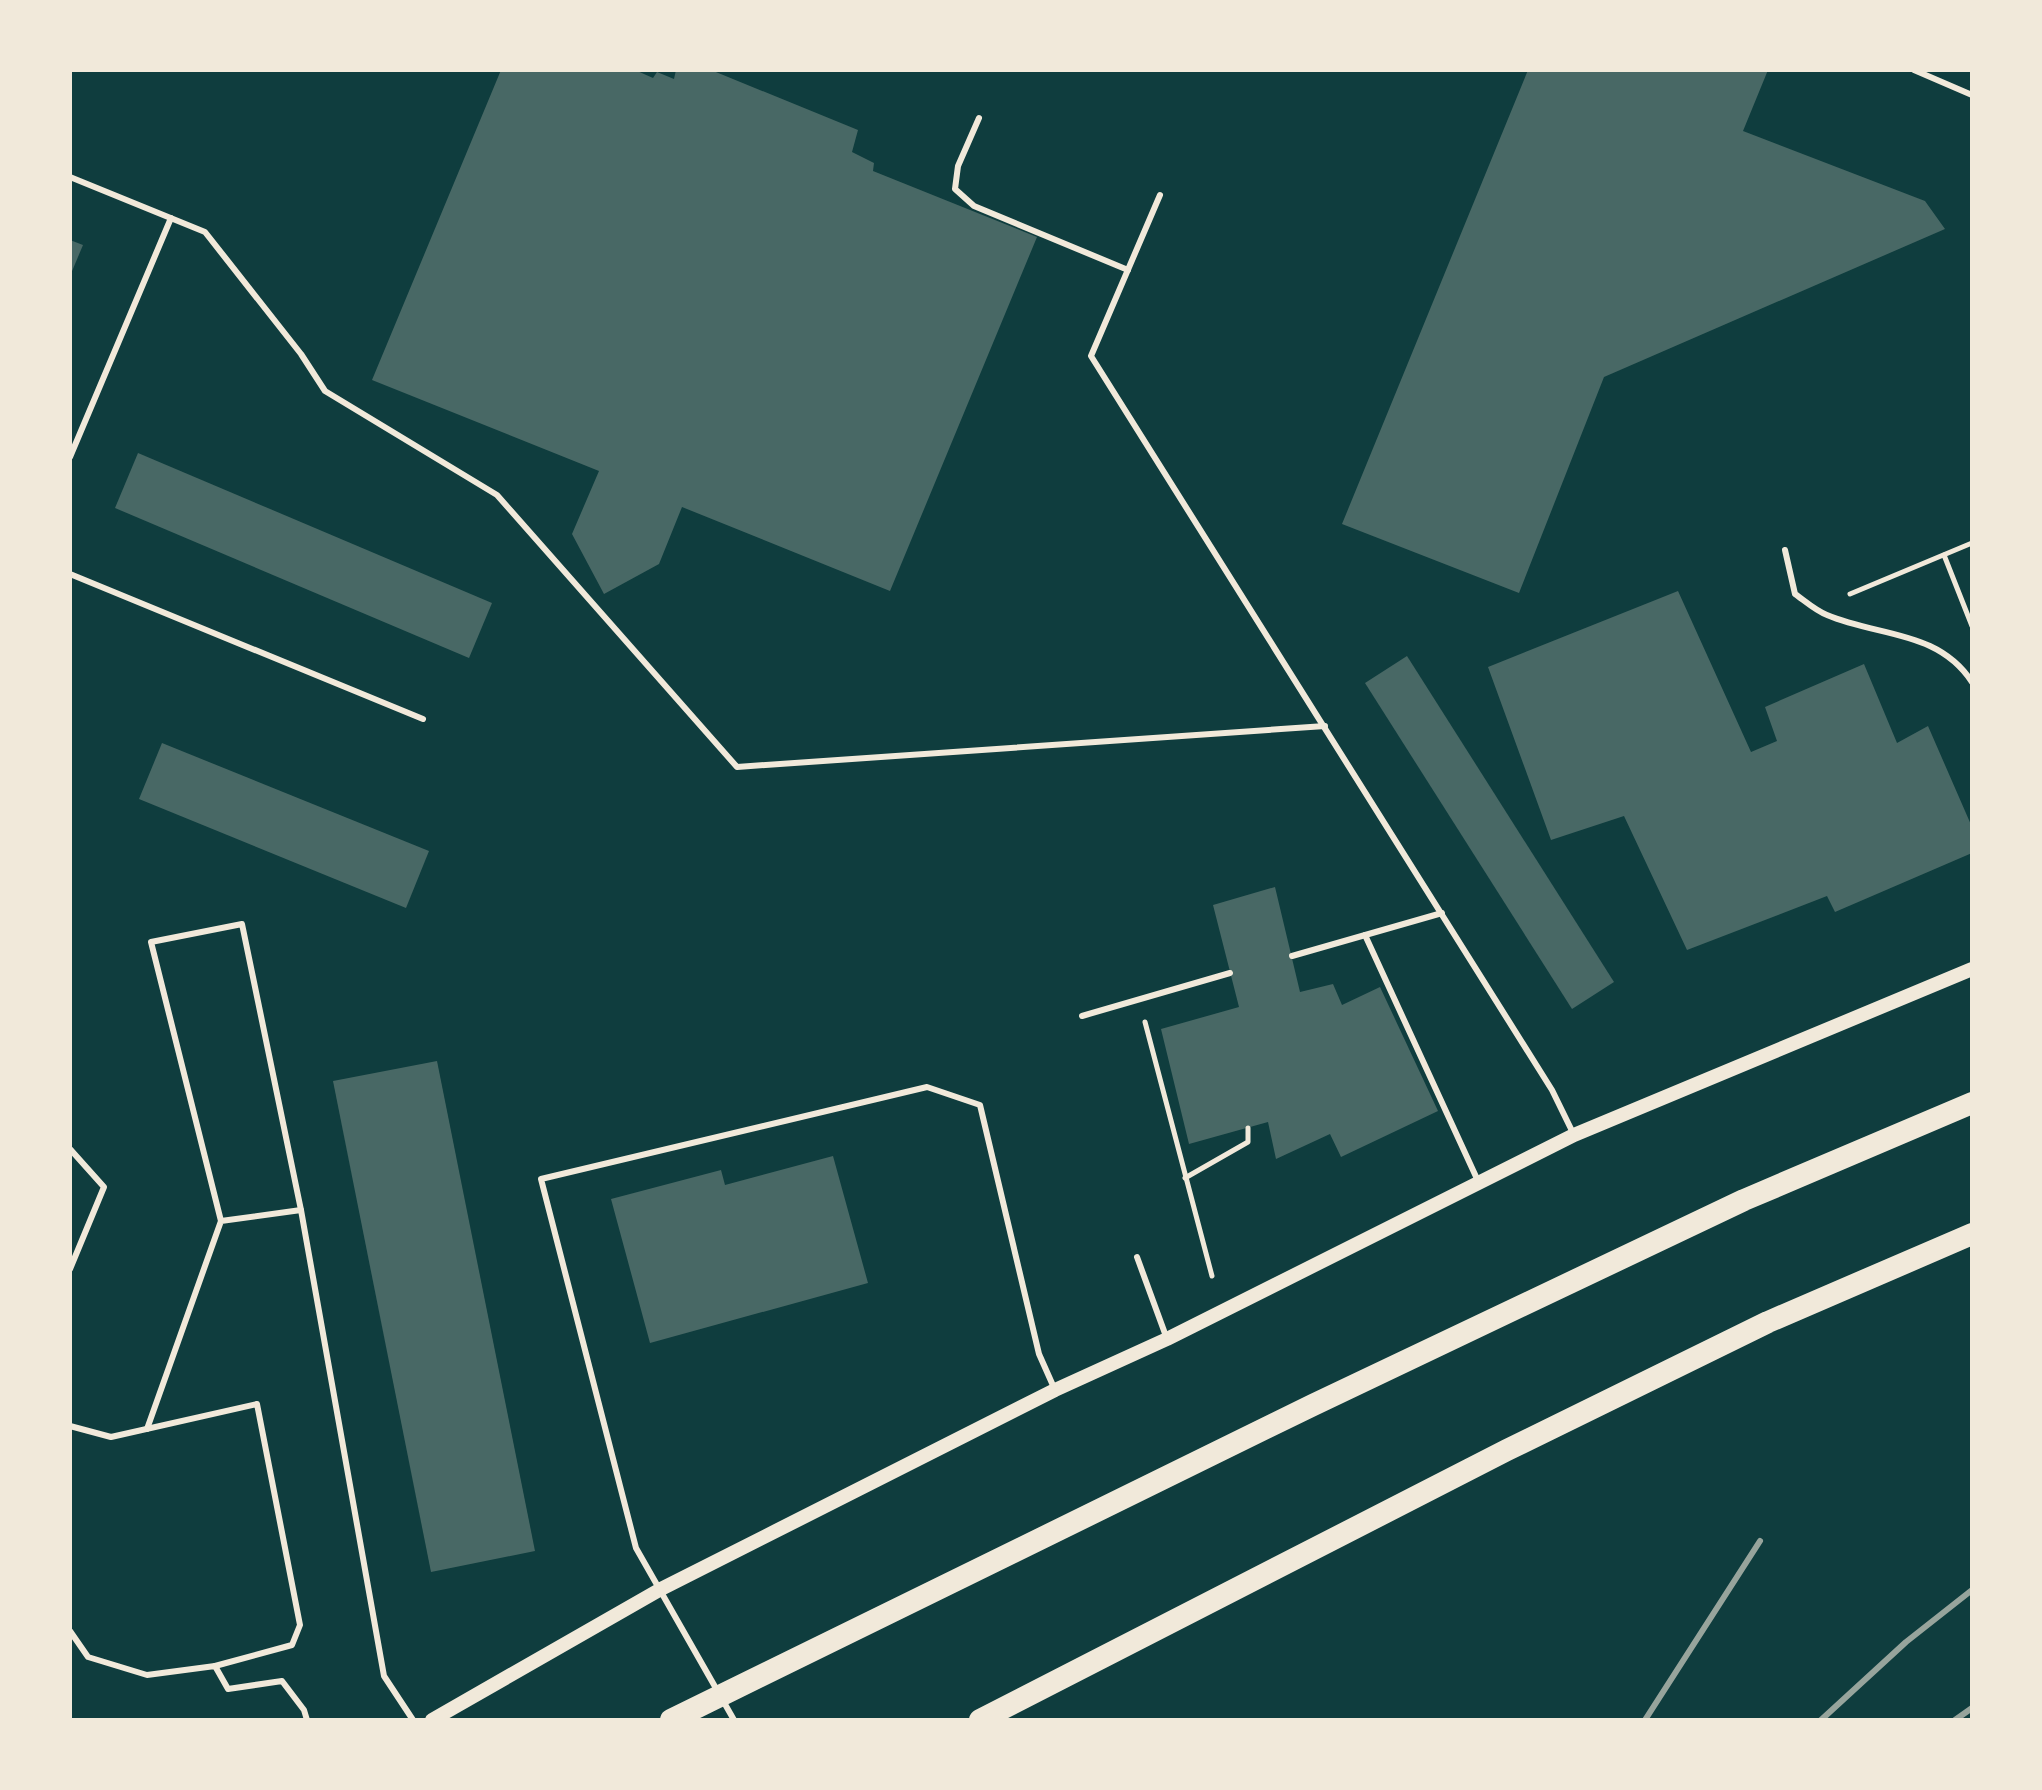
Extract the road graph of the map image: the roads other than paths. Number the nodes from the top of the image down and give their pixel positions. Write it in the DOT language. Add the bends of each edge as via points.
graph roads {
  1 [pos="1914,70"];
  2 [pos="1972,95"];
  3 [pos="979,118"];
  4 [pos="70,177"];
  5 [pos="1160,195"];
  6 [pos="171,218"];
  7 [pos="1128,270"];
  8 [pos="70,457"];
  9 [pos="1785,550"];
  10 [pos="70,574"];
  11 [pos="1972,682"];
  12 [pos="423,719"];
  13 [pos="1325,726"];
  14 [pos="1442,913"];
  15 [pos="1365,935"];
  16 [pos="1292,956"];
  17 [pos="1972,969"];
  18 [pos="1230,973"];
  19 [pos="1082,1016"];
  20 [pos="1972,1103"];
  21 [pos="1574,1135"];
  22 [pos="70,1149"];
  23 [pos="1479,1184"];
  24 [pos="301,1210"];
  25 [pos="221,1221"];
  26 [pos="1972,1234"];
  27 [pos="1137,1257"];
  28 [pos="70,1269"];
  29 [pos="1167,1339"];
  30 [pos="1055,1390"];
  31 [pos="70,1426"];
  32 [pos="147,1429"];
  33 [pos="661,1589"];
  34 [pos="70,1631"];
  35 [pos="215,1666"];
  36 [pos="721,1696"];
  37 [pos="307,1720"];
  38 [pos="413,1720"];
  39 [pos="432,1720"];
  40 [pos="671,1720"];
  41 [pos="734,1720"];
  42 [pos="980,1720"];
  1 -- 2 [label="lane"];
  3 -- 7 [label="lane" via="958,166 955,189 974,206"];
  4 -- 6 [label="lane"];
  5 -- 7 [label="lane"];
  6 -- 8 [label="lane"];
  6 -- 13 [label="lane" via="205,232 325,391 497,495 737,767"];
  7 -- 13 [label="lane" via="1091,356"];
  9 -- 11 [label="lane" via="1795,594 1825,615 1937,647 1959,663"];
  10 -- 12 [label="lane"];
  13 -- 14 [label="lane"];
  14 -- 15 [label="lane"];
  14 -- 21 [label="lane" via="1552,1090"];
  15 -- 16 [label="lane"];
  15 -- 23 [label="lane"];
  17 -- 21 [label="street"];
  18 -- 19 [label="lane"];
  20 -- 36 [label="highway" via="1744,1200"];
  21 -- 23 [label="street"];
  22 -- 28 [label="lane" via="104,1187"];
  23 -- 29 [label="street"];
  24 -- 25 [label="lane"];
  24 -- 25 [label="lane" via="242,924 151,942"];
  24 -- 38 [label="lane" via="384,1676"];
  25 -- 32 [label="lane"];
  26 -- 42 [label="highway" via="1754,1329 1507,1450"];
  27 -- 29 [label="lane"];
  29 -- 30 [label="street"];
  30 -- 33 [label="street"];
  30 -- 33 [label="lane" via="1039,1354 980,1105 927,1087 541,1179 636,1548"];
  31 -- 32 [label="lane" via="111,1437"];
  32 -- 35 [label="lane" via="257,1404 300,1625 292,1645"];
  33 -- 36 [label="lane"];
  33 -- 39 [label="street"];
  34 -- 35 [label="lane" via="88,1657 147,1675"];
  35 -- 37 [label="lane" via="228,1689 282,1681"];
  36 -- 40 [label="highway"];
  36 -- 41 [label="lane"];
}
